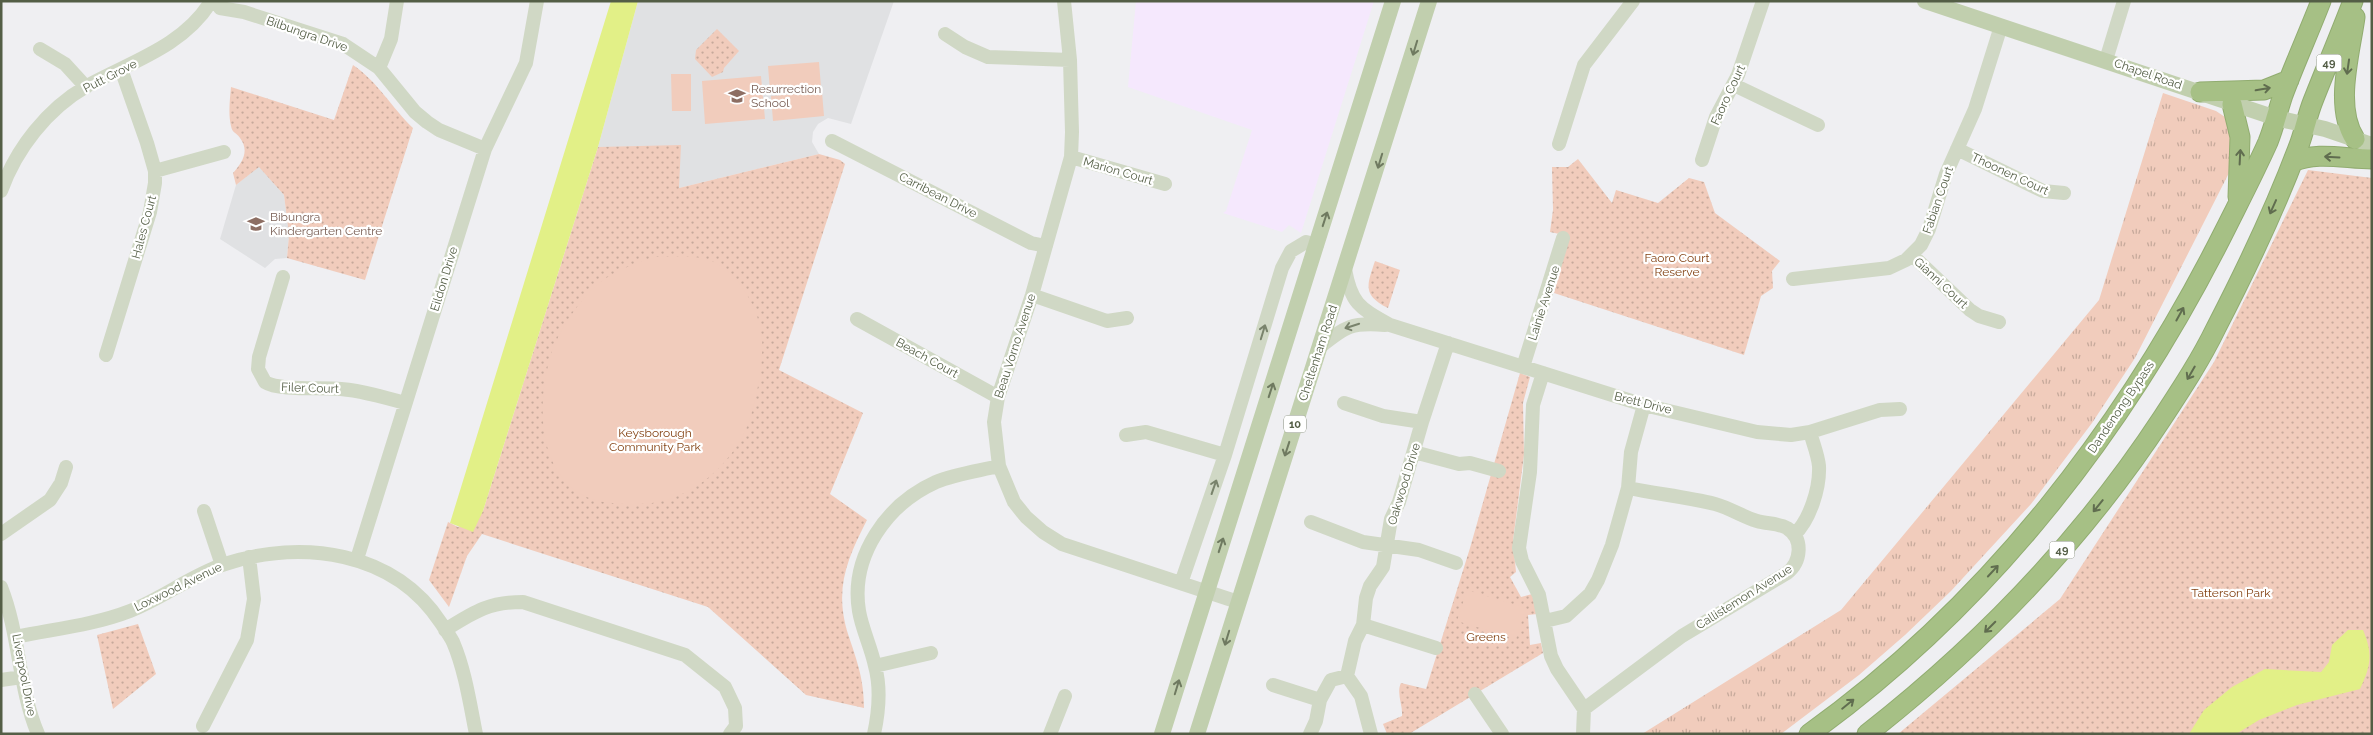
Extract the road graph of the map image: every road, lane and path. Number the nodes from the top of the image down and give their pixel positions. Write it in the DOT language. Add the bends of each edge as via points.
graph roads {
  1 [pos="397,1"];
  2 [pos="537,1"];
  3 [pos="1064,1"];
  4 [pos="1393,1"];
  5 [pos="1429,1"];
  6 [pos="1633,1"];
  7 [pos="1763,1"];
  8 [pos="1925,1"];
  9 [pos="2124,1"];
  10 [pos="2320,1"];
  11 [pos="2353,1"];
  12 [pos="2357,1"];
  13 [pos="218,4"];
  14 [pos="2001,26"];
  15 [pos="945,34"];
  16 [pos="40,49"];
  17 [pos="1070,60"];
  18 [pos="2106,60"];
  19 [pos="379,68"];
  20 [pos="121,69"];
  21 [pos="2289,80"];
  22 [pos="1734,85"];
  23 [pos="86,87"];
  24 [pos="2200,92"];
  25 [pos="2232,104"];
  26 [pos="2276,118"];
  27 [pos="1818,125"];
  28 [pos="2306,125"];
  29 [pos="832,141"];
  30 [pos="2363,142"];
  31 [pos="1559,144"];
  32 [pos="485,149"];
  33 [pos="1957,149"];
  34 [pos="224,152"];
  35 [pos="1071,157"];
  36 [pos="2372,159"];
  37 [pos="1702,160"];
  38 [pos="2292,162"];
  39 [pos="155,170"];
  40 [pos="1165,184"];
  41 [pos="1,191"];
  42 [pos="2064,193"];
  43 [pos="2237,205"];
  44 [pos="1563,238"];
  45 [pos="1317,245"];
  46 [pos="1046,246"];
  47 [pos="1912,255"];
  48 [pos="1345,269"];
  49 [pos="283,277"];
  50 [pos="1793,279"];
  51 [pos="1032,296"];
  52 [pos="1127,318"];
  53 [pos="857,319"];
  54 [pos="1999,322"];
  55 [pos="1390,325"];
  56 [pos="1448,343"];
  57 [pos="1320,347"];
  58 [pos="106,356"];
  59 [pos="1523,367"];
  60 [pos="1543,374"];
  61 [pos="998,397"];
  62 [pos="406,403"];
  63 [pos="1344,403"];
  64 [pos="1644,405"];
  65 [pos="1900,409"];
  66 [pos="1422,422"];
  67 [pos="1810,432"];
  68 [pos="1126,435"];
  69 [pos="1414,452"];
  70 [pos="1225,455"];
  71 [pos="999,466"];
  72 [pos="66,467"];
  73 [pos="1499,471"];
  74 [pos="1628,488"];
  75 [pos="204,511"];
  76 [pos="1311,522"];
  77 [pos="1,534"];
  78 [pos="1794,535"];
  79 [pos="1388,544"];
  80 [pos="248,557"];
  81 [pos="356,559"];
  82 [pos="1456,563"];
  83 [pos="222,565"];
  84 [pos="1181,583"];
  85 [pos="1,587"];
  86 [pos="1206,592"];
  87 [pos="1238,602"];
  88 [pos="1544,621"];
  89 [pos="1363,625"];
  90 [pos="445,630"];
  91 [pos="16,637"];
  92 [pos="1436,648"];
  93 [pos="931,653"];
  94 [pos="876,666"];
  95 [pos="1346,676"];
  96 [pos="22,677"];
  97 [pos="1,680"];
  98 [pos="1273,685"];
  99 [pos="1475,694"];
  100 [pos="1064,696"];
  101 [pos="1320,700"];
  102 [pos="1584,709"];
  103 [pos="202,726"];
  104 [pos="38,734"];
  105 [pos="476,734"];
  106 [pos="730,734"];
  107 [pos="874,734"];
  108 [pos="1050,734"];
  109 [pos="1162,734"];
  110 [pos="1197,734"];
  111 [pos="1310,734"];
  112 [pos="1371,734"];
  113 [pos="1502,734"];
  114 [pos="1583,734"];
  115 [pos="1809,734"];
  116 [pos="1867,734"];
  1 -- 19 [label="street" via="391,39"];
  2 -- 32 [label="street, Eildon Drive" via="526,63"];
  3 -- 17 [label="street, Beau Vorno Avenue"];
  45 -- 4 [label="main road, one-way"];
  5 -- 48 [label="main road, Cheltenham Road / 10, one-way"];
  6 -- 31 [label="street" via="1584,64"];
  7 -- 22 [label="street, Faoro Court"];
  8 -- 14 [label="main road, Chapel Road"];
  9 -- 18 [label="street"];
  10 -- 21 [label="highway, Dandenong Bypass / 49"];
  11 -- 28 [label="highway, 49" via="2312,101"];
  12 -- 30 [label="highway, one-way" via="2344,111 2349,130"];
  13 -- 19 [label="street, Bilbungra Drive" via="343,44"];
  13 -- 20 [label="street, Putt Grove" via="150,56"];
  14 -- 18 [label="main road, Chapel Road"];
  14 -- 33 [label="street, Fabian Court" via="1975,108"];
  15 -- 17 [label="street" via="988,57"];
  16 -- 23 [label="street" via="65,64"];
  17 -- 35 [label="street, Beau Vorno Avenue"];
  18 -- 24 [label="main road, Chapel Road"];
  19 -- 32 [label="street, Bilbungra Drive" via="427,122"];
  20 -- 23 [label="street, Putt Grove"];
  20 -- 39 [label="street, Hales Court"];
  24 -- 21 [label="highway, one-way" via="2264,90"];
  21 -- 26 [label="highway, Dandenong Bypass / 49"];
  22 -- 27 [label="street"];
  22 -- 37 [label="street, Faoro Court" via="1716,118"];
  23 -- 41 [label="street, Putt Grove" via="57,108 32,135 10,168"];
  24 -- 25 [label="main road, Chapel Road"];
  25 -- 26 [label="main road, Chapel Road"];
  43 -- 25 [label="highway, one-way" via="2240,137"];
  26 -- 28 [label="main road, Chapel Road"];
  26 -- 43 [label="highway, Dandenong Bypass / 49" via="2269,140"];
  28 -- 30 [label="main road, Chapel Road"];
  28 -- 38 [label="highway, 49"];
  29 -- 46 [label="street, Carribean Drive" via="1031,243"];
  32 -- 62 [label="street, Eildon Drive"];
  33 -- 42 [label="street, Thoonen Court" via="2043,191"];
  33 -- 47 [label="street, Fabian Court" via="1925,238"];
  34 -- 39 [label="street"];
  35 -- 40 [label="street, Marion Court"];
  35 -- 46 [label="street, Beau Vorno Avenue"];
  36 -- 38 [label="highway, one-way" via="2316,156"];
  38 -- 116 [label="highway, 49, one-way" via="2215,330 2186,382 2114,486 2055,558 1991,627 1917,695"];
  39 -- 58 [label="street, Hales Court" via="154,200"];
  115 -- 43 [label="highway, Dandenong Bypass / 49, one-way" via="1876,682 1952,613 1991,574 2056,498 2138,385 2206,268"];
  44 -- 59 [label="street, Lainie Avenue"];
  70 -- 45 [label="street, one-way" via="1282,268 1292,250 1306,242"];
  86 -- 45 [label="main road, one-way"];
  46 -- 51 [label="street, Beau Vorno Avenue"];
  47 -- 50 [label="street, Fabian Court" via="1881,270"];
  47 -- 54 [label="street, Gianni Court" via="1970,310"];
  48 -- 55 [label="street, Brett Drive" via="1354,298 1370,314"];
  48 -- 57 [label="main road, Cheltenham Road / 10"];
  49 -- 62 [label="street, Filer Court" via="259,357 258,369 265,382 279,388 319,386 344,389"];
  51 -- 52 [label="street" via="1107,321"];
  51 -- 61 [label="street, Beau Vorno Avenue"];
  53 -- 61 [label="street, Beach Court"];
  55 -- 56 [label="street, Brett Drive"];
  55 -- 57 [label="street, Brett Drive, one-way" via="1355,324"];
  56 -- 59 [label="street, Brett Drive"];
  56 -- 66 [label="street, Oakwood Drive"];
  57 -- 87 [label="main road, Cheltenham Road / 10, one-way"];
  59 -- 60 [label="street, Brett Drive"];
  60 -- 64 [label="street, Brett Drive"];
  60 -- 88 [label="street" via="1533,405 1530,472 1519,548 1522,562 1539,594"];
  61 -- 71 [label="street, Beau Vorno Avenue" via="994,422"];
  62 -- 81 [label="street, Eildon Drive"];
  63 -- 66 [label="street" via="1383,416"];
  64 -- 67 [label="street, Brett Drive" via="1758,432 1791,435"];
  64 -- 74 [label="street" via="1631,452"];
  65 -- 67 [label="street, Brett Drive" via="1871,412"];
  66 -- 69 [label="street, Oakwood Drive"];
  67 -- 78 [label="street" via="1819,465 1818,480 1803,526"];
  68 -- 70 [label="street" via="1146,432"];
  69 -- 73 [label="street"];
  69 -- 79 [label="street, Oakwood Drive" via="1391,519"];
  84 -- 70 [label="street, one-way"];
  71 -- 84 [label="street, Beau Vorno Avenue" via="1014,502 1042,532 1089,554"];
  71 -- 94 [label="street" via="936,482 908,499 889,516 872,539 862,562 858,586 859,610"];
  72 -- 77 [label="street" via="50,500"];
  74 -- 78 [label="street" via="1715,504 1757,521 1786,528"];
  74 -- 88 [label="street" via="1612,545 1590,594 1566,616"];
  75 -- 83 [label="street"];
  76 -- 79 [label="street" via="1363,542"];
  78 -- 102 [label="street, Callistemon Avenue" via="1798,543 1795,567 1682,636"];
  79 -- 82 [label="street" via="1419,550"];
  79 -- 89 [label="street, Oakwood Drive" via="1383,567 1366,598"];
  80 -- 81 [label="street, Loxwood Avenue" via="310,551"];
  80 -- 83 [label="street, Loxwood Avenue"];
  80 -- 103 [label="street" via="254,598 247,640"];
  81 -- 90 [label="street, Loxwood Avenue" via="404,583 433,611"];
  83 -- 91 [label="street, Loxwood Avenue" via="129,611"];
  84 -- 86 [label="street, Beau Vorno Avenue"];
  85 -- 91 [label="street, Liverpool Drive"];
  86 -- 87 [label="street, Beau Vorno Avenue"];
  109 -- 86 [label="main road, one-way"];
  87 -- 110 [label="main road, Cheltenham Road / 10, one-way"];
  88 -- 102 [label="street" via="1551,656"];
  89 -- 92 [label="street"];
  89 -- 95 [label="street, Oakwood Drive" via="1355,641"];
  90 -- 105 [label="street, Loxwood Avenue" via="460,664"];
  90 -- 106 [label="street" via="480,609 503,602 523,602 685,655 724,688 735,708 736,726"];
  91 -- 96 [label="street, Liverpool Drive"];
  93 -- 94 [label="street"];
  94 -- 107 [label="street" via="879,694"];
  95 -- 101 [label="street" via="1331,680"];
  95 -- 112 [label="street" via="1361,696"];
  96 -- 97 [label="street"];
  96 -- 104 [label="street, Liverpool Drive" via="28,709"];
  98 -- 101 [label="street"];
  99 -- 113 [label="street"];
  100 -- 108 [label="street"];
  101 -- 111 [label="street"];
  102 -- 114 [label="street"];
}
